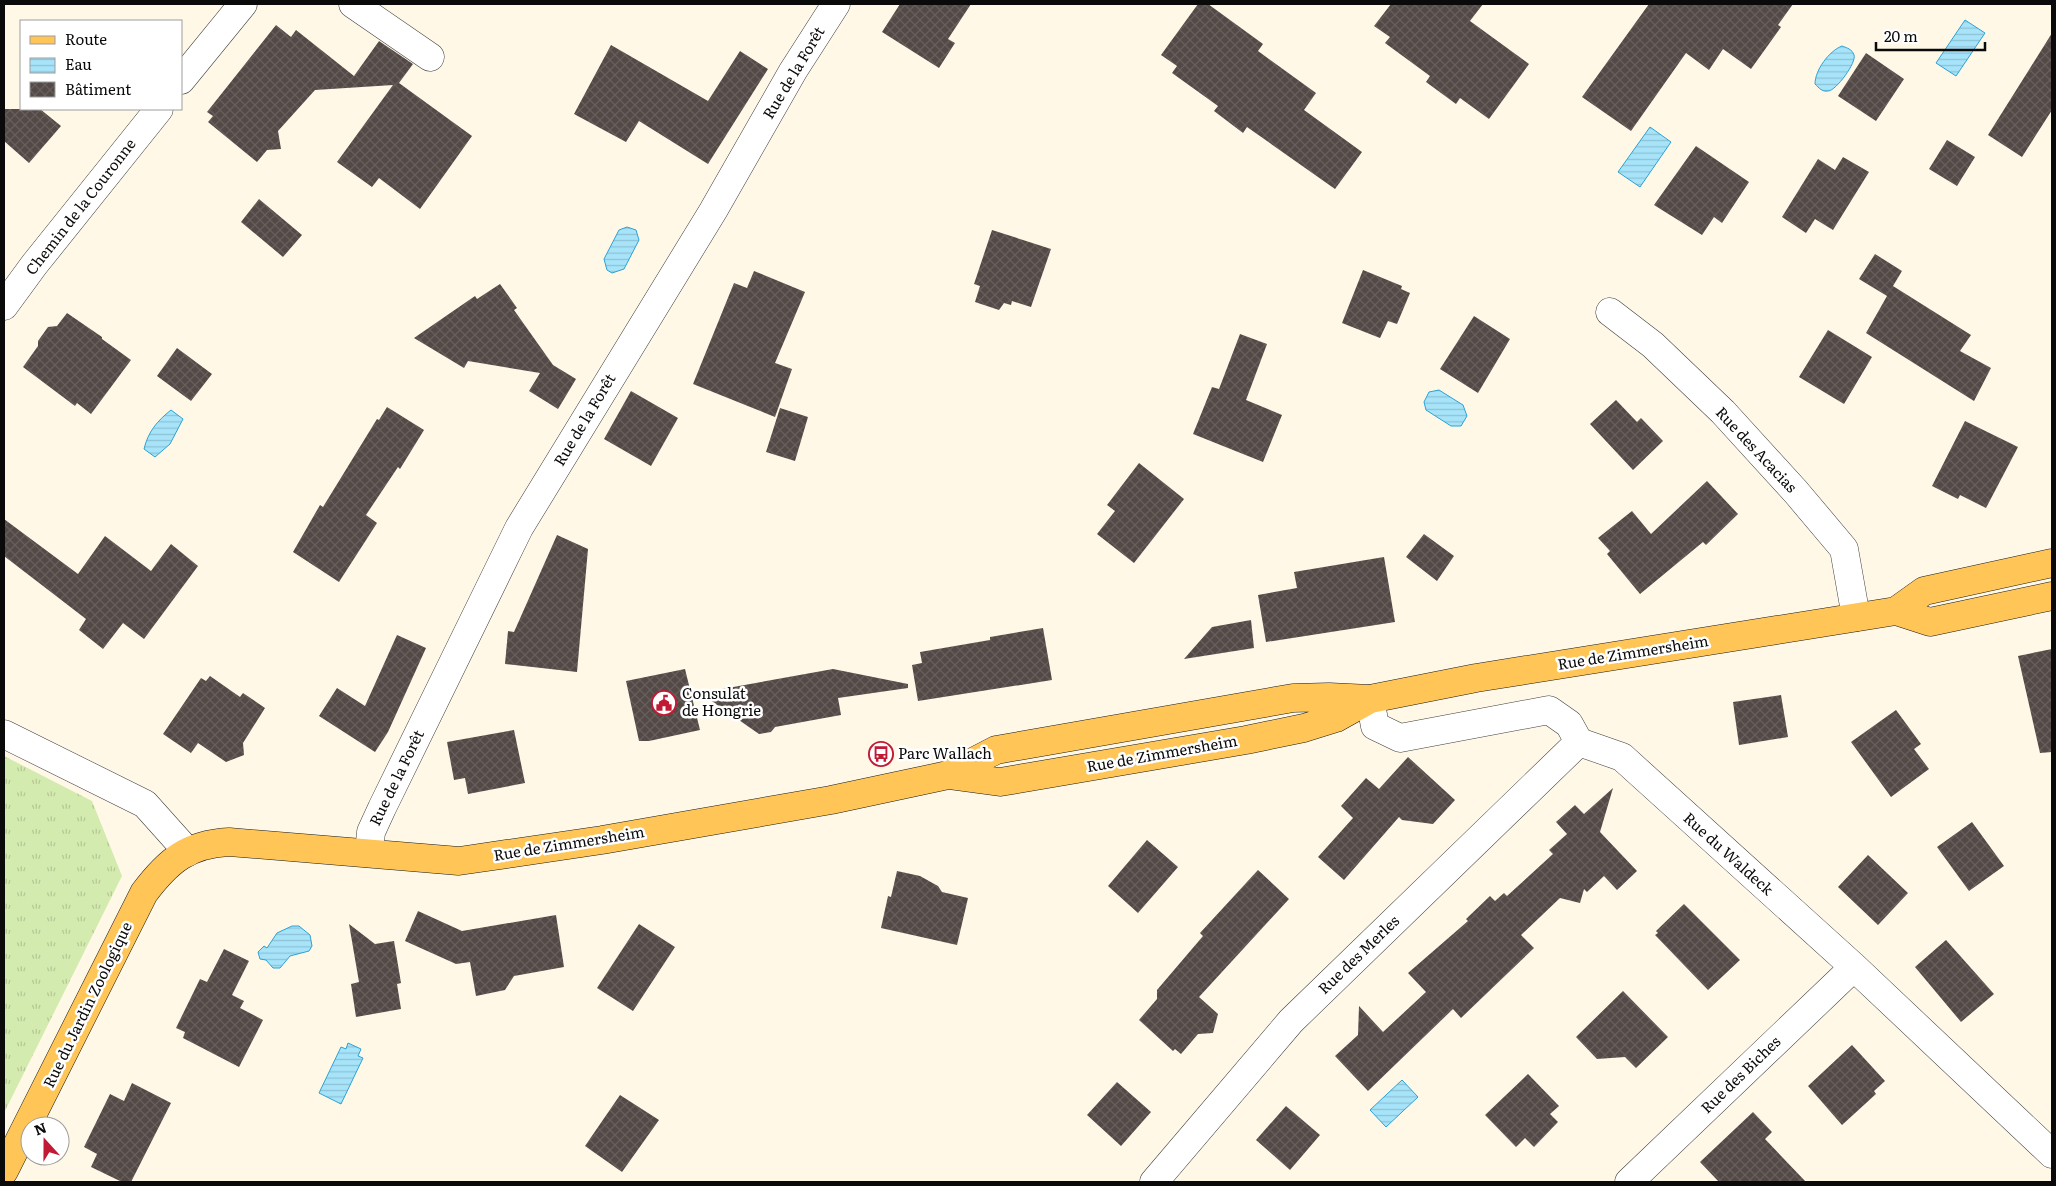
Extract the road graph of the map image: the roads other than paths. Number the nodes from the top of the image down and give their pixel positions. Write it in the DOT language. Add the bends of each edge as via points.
graph roads {
  1 [pos="242,4"];
  2 [pos="353,4"];
  3 [pos="836,4"];
  4 [pos="430,57"];
  5 [pos="182,79"];
  6 [pos="158,110"];
  7 [pos="4,306"];
  8 [pos="1610,312"];
  9 [pos="2052,563"];
  10 [pos="2052,596"];
  11 [pos="1896,611"];
  12 [pos="1856,617"];
  13 [pos="1370,699"];
  14 [pos="4,734"];
  15 [pos="1579,742"];
  16 [pos="188,852"];
  17 [pos="369,853"];
  18 [pos="1854,967"];
  19 [pos="2052,1154"];
  20 [pos="4,1171"];
  21 [pos="1154,1182"];
  22 [pos="1629,1182"];
  1 -- 5 [label="street"];
  2 -- 4 [label="street"];
  3 -- 17 [label="street, Rue de la Forêt" via="793,71 714,211 519,528 382,808 371,832"];
  6 -- 7 [label="street, Chemin de la Couronne"];
  8 -- 12 [label="street, Rue des Acacias" via="1653,345 1723,412 1844,549"];
  9 -- 11 [label="main road, Rue de Zimmersheim" via="1924,591"];
  10 -- 11 [label="main road, Rue de Zimmersheim" via="1930,622"];
  11 -- 12 [label="main road, Rue de Zimmersheim"];
  12 -- 13 [label="main road, Rue de Zimmersheim" via="1476,678"];
  13 -- 15 [label="street" via="1375,726 1400,738 1549,710 1569,724"];
  13 -- 17 [label="main road, Rue de Zimmersheim" via="1293,698 996,750 948,775 602,840 460,861"];
  14 -- 16 [label="street" via="145,804"];
  15 -- 18 [label="street, Rue du Waldeck" via="1622,758"];
  15 -- 21 [label="street, Rue des Merles" via="1291,1022"];
  16 -- 17 [label="main road, Rue de Zimmersheim" via="200,846 229,842"];
  16 -- 20 [label="main road, Rue du Jardin Zoologique" via="160,871 144,893"];
  18 -- 19 [label="street, Rue du Waldeck"];
  18 -- 22 [label="street, Rue des Biches"];
}
